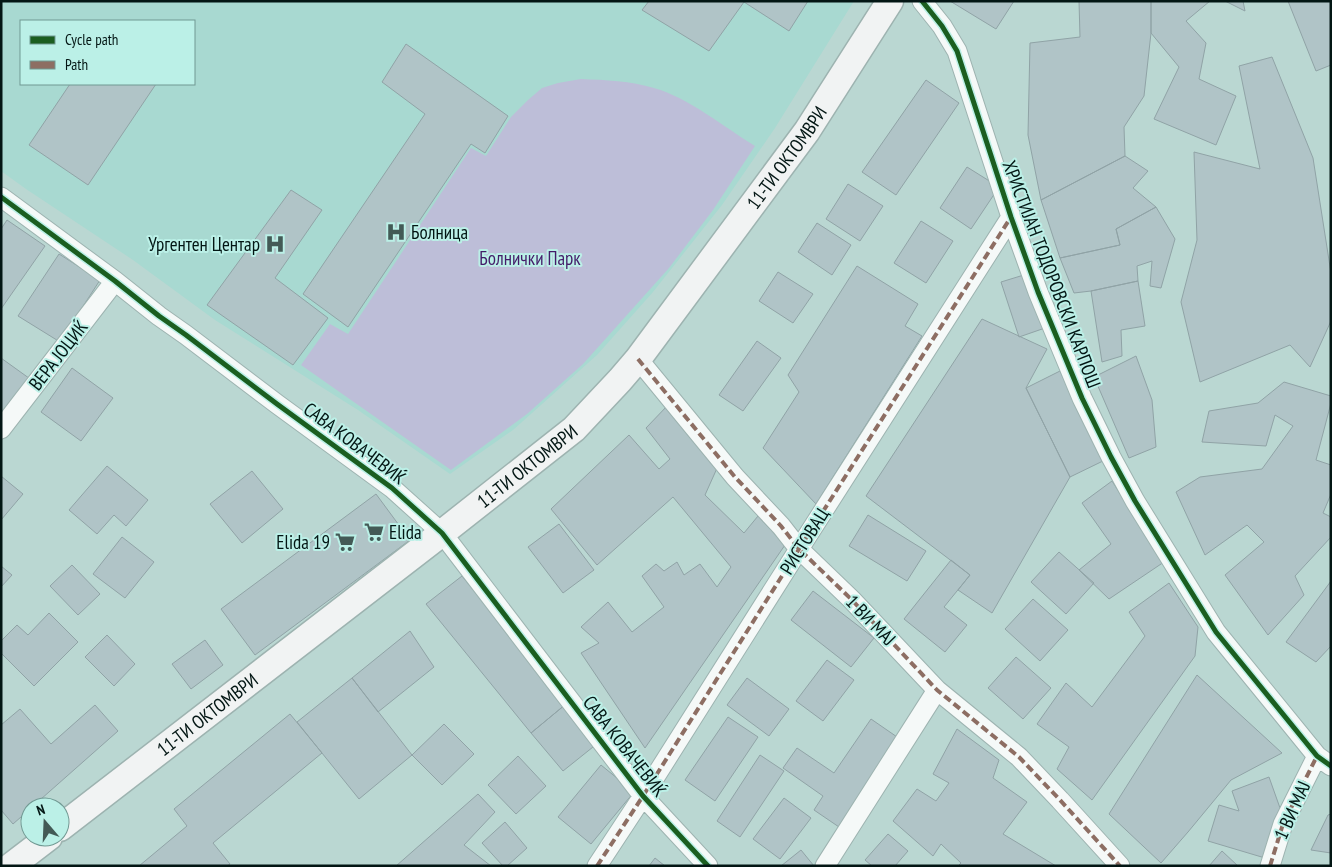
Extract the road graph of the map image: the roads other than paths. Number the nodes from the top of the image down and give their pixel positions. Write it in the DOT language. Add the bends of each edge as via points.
graph roads {
  1 [pos="890,1"];
  2 [pos="922,1"];
  3 [pos="1,197"];
  4 [pos="1011,217"];
  5 [pos="115,281"];
  6 [pos="638,359"];
  7 [pos="1,429"];
  8 [pos="442,533"];
  9 [pos="799,549"];
  10 [pos="937,690"];
  11 [pos="1324,761"];
  12 [pos="644,796"];
  13 [pos="70,820"];
  14 [pos="34,847"];
  15 [pos="11,863"];
  16 [pos="597,866"];
  17 [pos="708,866"];
  18 [pos="825,866"];
  19 [pos="1120,866"];
  20 [pos="1270,866"];
  1 -- 6 [label="main road, 11-ТИ ОКТОМВРИ" via="807,131"];
  2 -- 4 [label="street, ХРИСТИЈАН ТОДОРОВСКИ КАРПОШ" via="957,51"];
  3 -- 5 [label="street, САВА КОВАЧЕВИЌ"];
  4 -- 9 [label="street, РИСТОВАЦ"];
  4 -- 11 [label="street, ХРИСТИЈАН ТОДОРОВСКИ КАРПОШ" via="1082,398 1135,501 1216,632"];
  5 -- 7 [label="street, ВЕРА ЈОЦИЌ"];
  5 -- 8 [label="street, САВА КОВАЧЕВИЌ" via="392,488"];
  6 -- 8 [label="main road, 11-ТИ ОКТОМВРИ" via="574,429"];
  6 -- 9 [label="street, 1 ВИ МАЈ"];
  8 -- 12 [label="street, САВА КОВАЧЕВИЌ"];
  8 -- 13 [label="main road, 11-ТИ ОКТОМВРИ"];
  9 -- 10 [label="street, 1 ВИ МАЈ"];
  9 -- 12 [label="street, РИСТОВАЦ"];
  10 -- 18 [label="street"];
  10 -- 19 [label="street, 1 ВИ МАЈ" via="1019,757"];
  11 -- 20 [label="street, 1 ВИ МАЈ" via="1283,824"];
  12 -- 16 [label="street, РИСТОВАЦ"];
  12 -- 17 [label="street, САВА КОВАЧЕВИЌ"];
  14 -- 15 [label="main road"];
}
